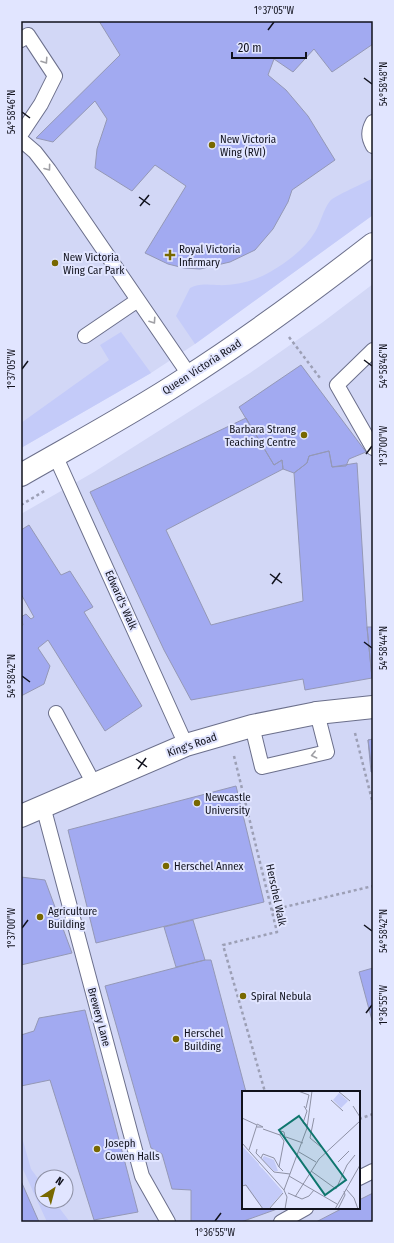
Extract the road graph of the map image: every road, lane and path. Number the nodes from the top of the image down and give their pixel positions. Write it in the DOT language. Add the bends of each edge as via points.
graph roads {
  1 [pos="21,40"];
  2 [pos="373,122"];
  3 [pos="21,133"];
  4 [pos="373,146"];
  5 [pos="373,244"];
  6 [pos="138,300"];
  7 [pos="85,336"];
  8 [pos="289,336"];
  9 [pos="373,350"];
  10 [pos="190,376"];
  11 [pos="331,384"];
  12 [pos="373,448"];
  13 [pos="55,455"];
  14 [pos="21,475"];
  15 [pos="373,707"];
  16 [pos="349,709"];
  17 [pos="56,713"];
  18 [pos="316,713"];
  19 [pos="252,726"];
  20 [pos="218,736"];
  21 [pos="186,746"];
  22 [pos="94,784"];
  23 [pos="373,804"];
  24 [pos="43,806"];
  25 [pos="21,816"];
  26 [pos="373,886"];
  27 [pos="272,910"];
  28 [pos="265,1091"];
  29 [pos="373,1114"];
  30 [pos="360,1119"];
  31 [pos="373,1171"];
  32 [pos="360,1178"];
  33 [pos="304,1209"];
  34 [pos="168,1222"];
  35 [pos="281,1222"];
  1 -- 3 [label="lane, one-way" via="28,35 55,76 41,104"];
  2 -- 4 [label="lane" via="369,137"];
  3 -- 6 [label="lane, one-way"];
  5 -- 10 [label="street, Queen Victoria Road" via="286,310"];
  6 -- 7 [label="lane"];
  6 -- 10 [label="lane, one-way"];
  8 -- 11 [label="path"];
  9 -- 11 [label="lane"];
  10 -- 13 [label="street, Queen Victoria Road"];
  11 -- 12 [label="lane"];
  13 -- 14 [label="street, Queen Victoria Road"];
  13 -- 21 [label="lane, Edward's Walk"];
  15 -- 16 [label="street, King's Road"];
  16 -- 18 [label="street, King's Road"];
  16 -- 23 [label="path"];
  17 -- 22 [label="lane"];
  18 -- 19 [label="street, King's Road"];
  18 -- 19 [label="lane, one-way" via="326,752 262,767"];
  19 -- 20 [label="street, King's Road"];
  20 -- 21 [label="street, King's Road"];
  20 -- 27 [label="path, Herschel Walk" via="233,752"];
  21 -- 22 [label="street, King's Road"];
  22 -- 24 [label="street, King's Road"];
  24 -- 25 [label="street, King's Road"];
  24 -- 34 [label="lane, Brewery Lane" via="142,1176"];
  26 -- 27 [label="path"];
  27 -- 28 [label="path, Herschel Walk" via="278,932 223,945"];
  29 -- 30 [label="path"];
  31 -- 32 [label="lane"];
  33 -- 35 [label="lane"];
}
